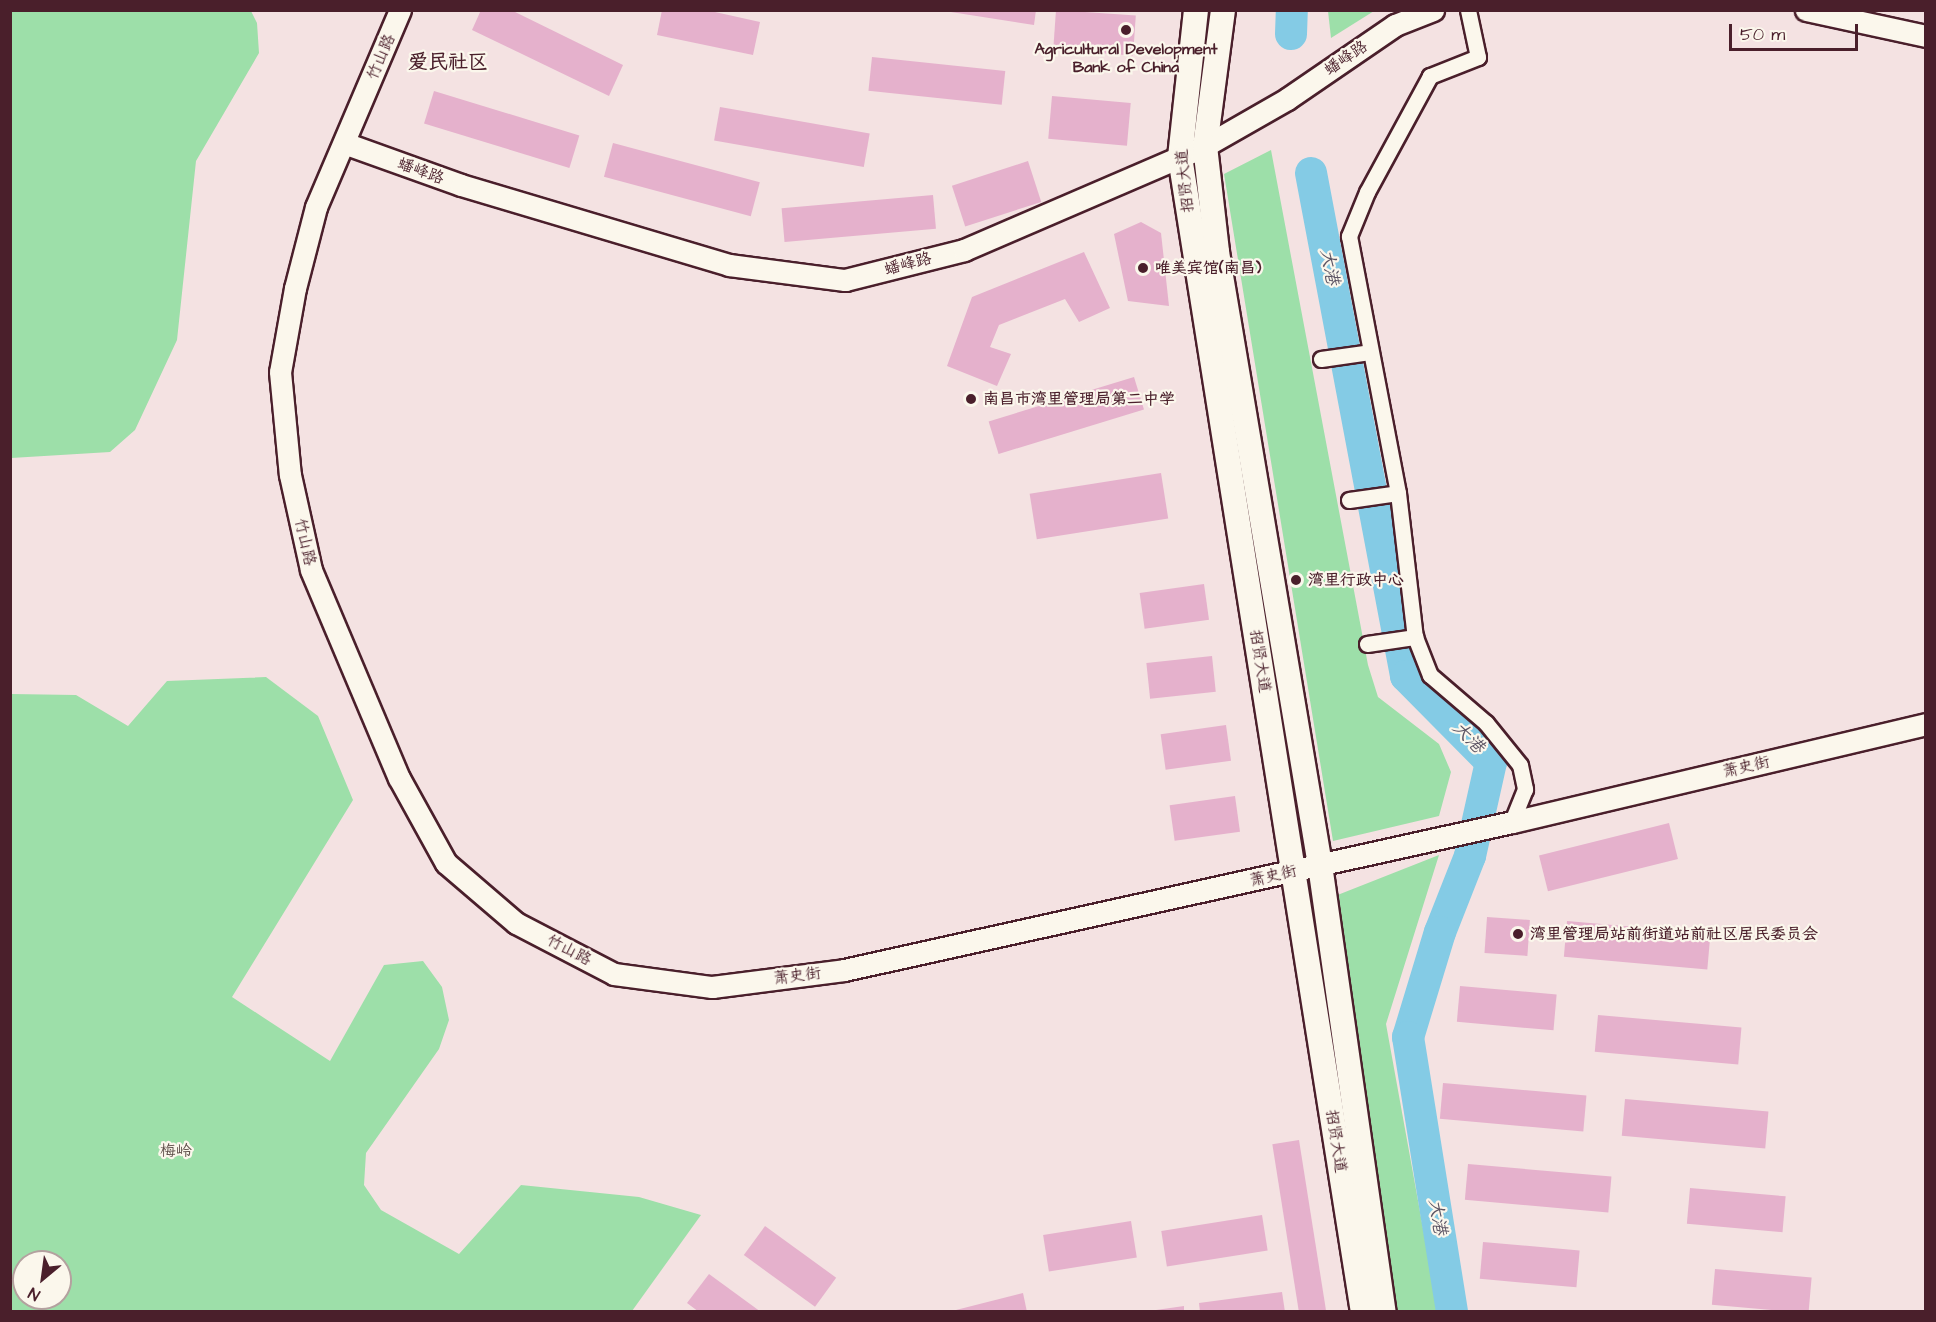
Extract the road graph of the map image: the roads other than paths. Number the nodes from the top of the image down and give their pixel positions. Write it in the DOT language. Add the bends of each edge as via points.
graph roads {
  1 [pos="400,10"];
  2 [pos="1196,10"];
  3 [pos="1223,10"];
  4 [pos="1433,10"];
  5 [pos="1468,10"];
  6 [pos="1806,10"];
  7 [pos="1926,36"];
  8 [pos="344,143"];
  9 [pos="1205,146"];
  10 [pos="1180,157"];
  11 [pos="1370,352"];
  12 [pos="1321,359"];
  13 [pos="1398,493"];
  14 [pos="1349,500"];
  15 [pos="1415,637"];
  16 [pos="1367,644"];
  17 [pos="1926,724"];
  18 [pos="1512,822"];
  19 [pos="1320,865"];
  20 [pos="1294,871"];
  21 [pos="614,974"];
  22 [pos="1363,1311"];
  23 [pos="1384,1311"];
  1 -- 8 [label="street, 竹山路"];
  2 -- 10 [label="main road, 招贤大道"];
  3 -- 9 [label="main road, 招贤大道"];
  4 -- 9 [label="street, 蟠峰路" via="1395,25 1287,99"];
  5 -- 11 [label="street" via="1479,57 1430,76 1353,221 1349,236"];
  6 -- 7 [label="street"];
  8 -- 10 [label="street, 蟠峰路" via="461,185 729,266 845,280 964,249"];
  8 -- 21 [label="street, 竹山路" via="316,207 294,288 280,372 290,475 311,570 399,778 446,862 516,923"];
  9 -- 10 [label="street, 蟠峰路"];
  9 -- 19 [label="main road, 招贤大道" via="1217,252"];
  10 -- 20 [label="main road, 招贤大道"];
  11 -- 12 [label="street"];
  11 -- 13 [label="street"];
  13 -- 14 [label="street"];
  13 -- 15 [label="street"];
  15 -- 16 [label="street"];
  15 -- 18 [label="street" via="1430,675 1486,723 1520,765 1525,789"];
  17 -- 18 [label="street, 萧史街"];
  18 -- 19 [label="street, 萧史街"];
  19 -- 20 [label="street, 萧史街"];
  19 -- 23 [label="main road, 招贤大道"];
  20 -- 21 [label="street, 萧史街" via="844,970 712,987"];
  20 -- 22 [label="main road, 招贤大道"];
}
